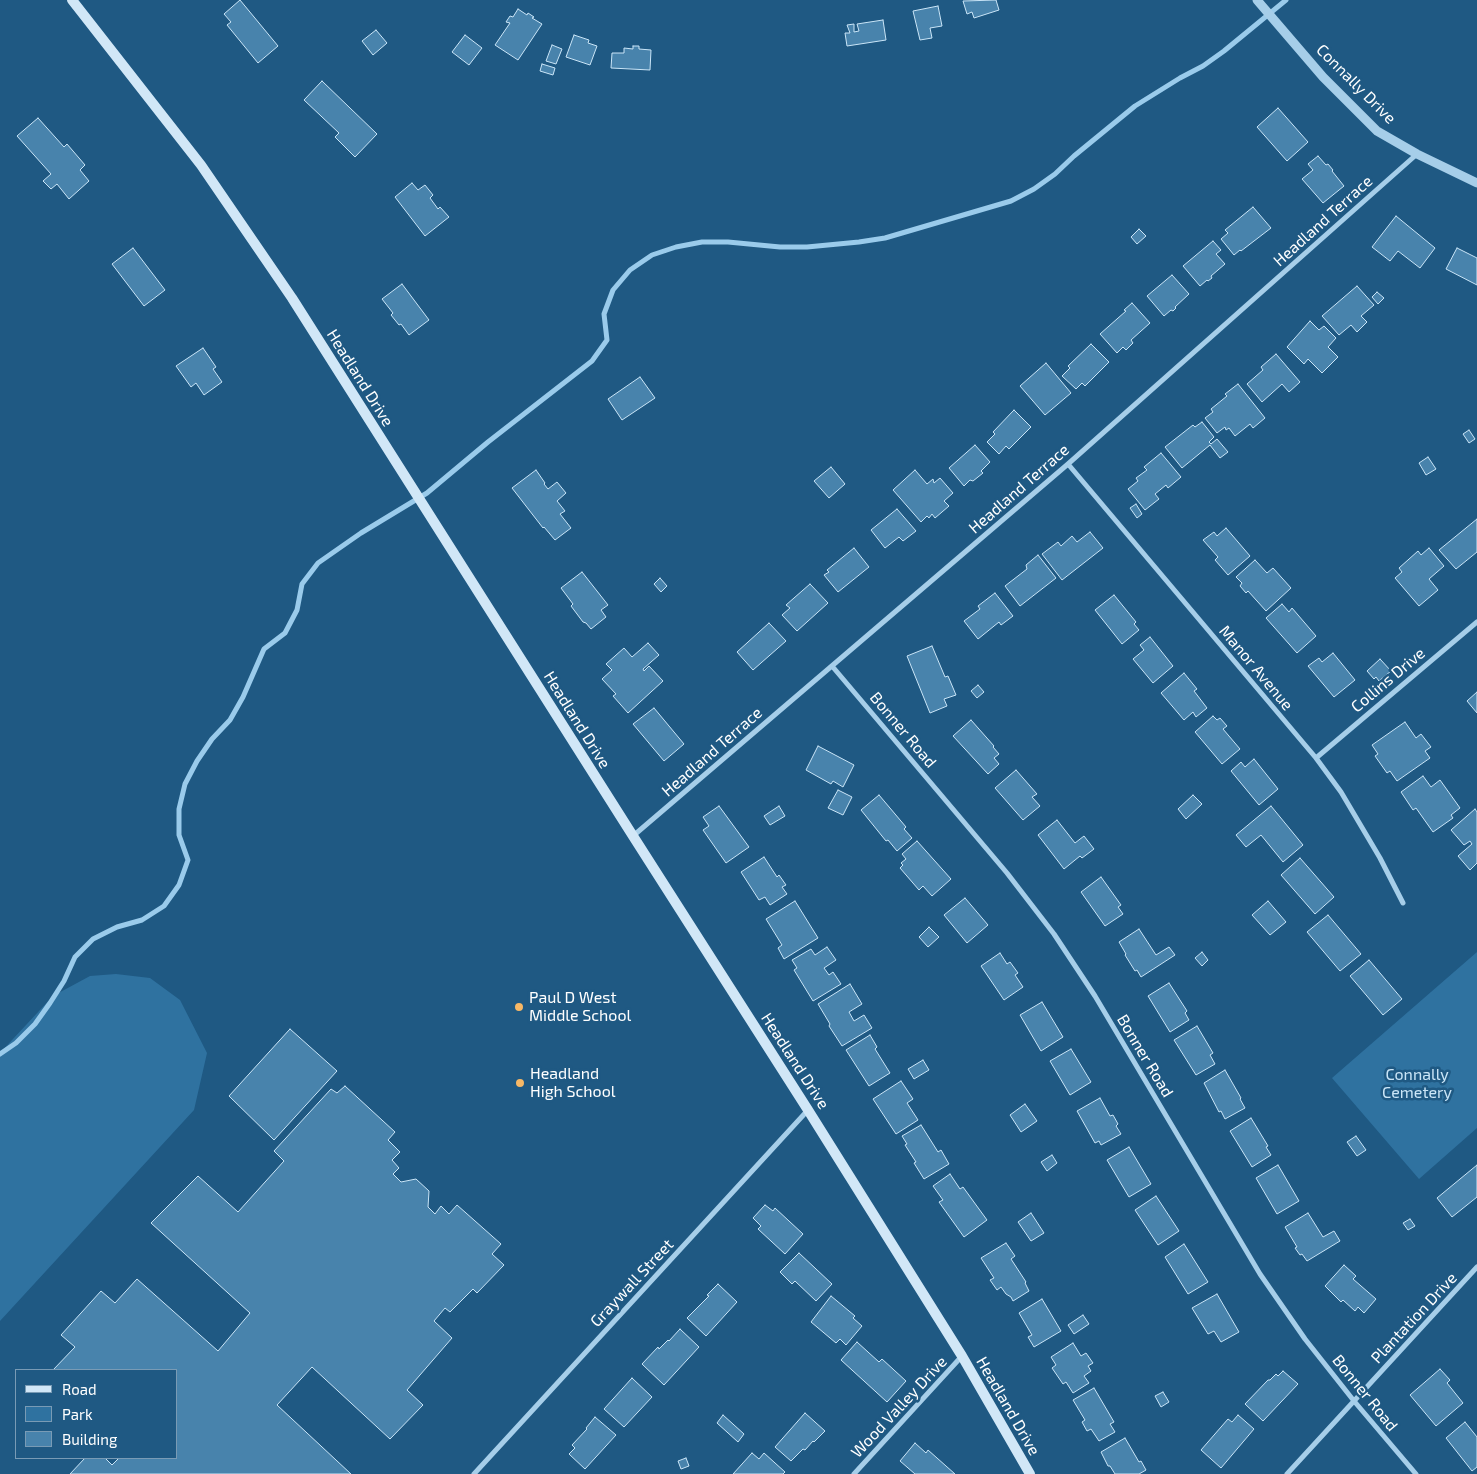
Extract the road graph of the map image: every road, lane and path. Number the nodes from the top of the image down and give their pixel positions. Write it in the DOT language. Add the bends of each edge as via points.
graph roads {
  1 [pos="72,0"];
  2 [pos="1257,0"];
  3 [pos="1417,154"];
  4 [pos="1477,183"];
  5 [pos="1068,464"];
  6 [pos="1477,622"];
  7 [pos="832,666"];
  8 [pos="1316,758"];
  9 [pos="632,836"];
  10 [pos="1403,902"];
  11 [pos="808,1110"];
  12 [pos="1477,1268"];
  13 [pos="962,1356"];
  14 [pos="1354,1401"];
  15 [pos="474,1474"];
  16 [pos="854,1474"];
  17 [pos="1030,1474"];
  18 [pos="1288,1474"];
  19 [pos="1416,1474"];
  1 -- 9 [label="main road, Headland Drive" via="201,165 292,298"];
  2 -- 3 [label="street, Connally Drive" via="1323,77 1377,131"];
  3 -- 4 [label="street, Connally Drive"];
  3 -- 5 [label="street, Headland Terrace"];
  5 -- 7 [label="street, Headland Terrace"];
  5 -- 8 [label="street, Manor Avenue"];
  6 -- 8 [label="street, Collins Drive"];
  7 -- 9 [label="street, Headland Terrace"];
  7 -- 14 [label="street, Bonner Road" via="1007,873 1054,934 1095,996 1260,1274"];
  8 -- 10 [label="street, Manor Avenue" via="1341,792"];
  9 -- 11 [label="main road, Headland Drive"];
  11 -- 13 [label="main road, Headland Drive"];
  11 -- 15 [label="street, Graywall Street"];
  12 -- 14 [label="street, Plantation Drive"];
  13 -- 16 [label="street, Wood Valley Drive"];
  13 -- 17 [label="main road, Headland Drive"];
  14 -- 18 [label="street, Plantation Drive"];
  14 -- 19 [label="street, Bonner Road"];
}
